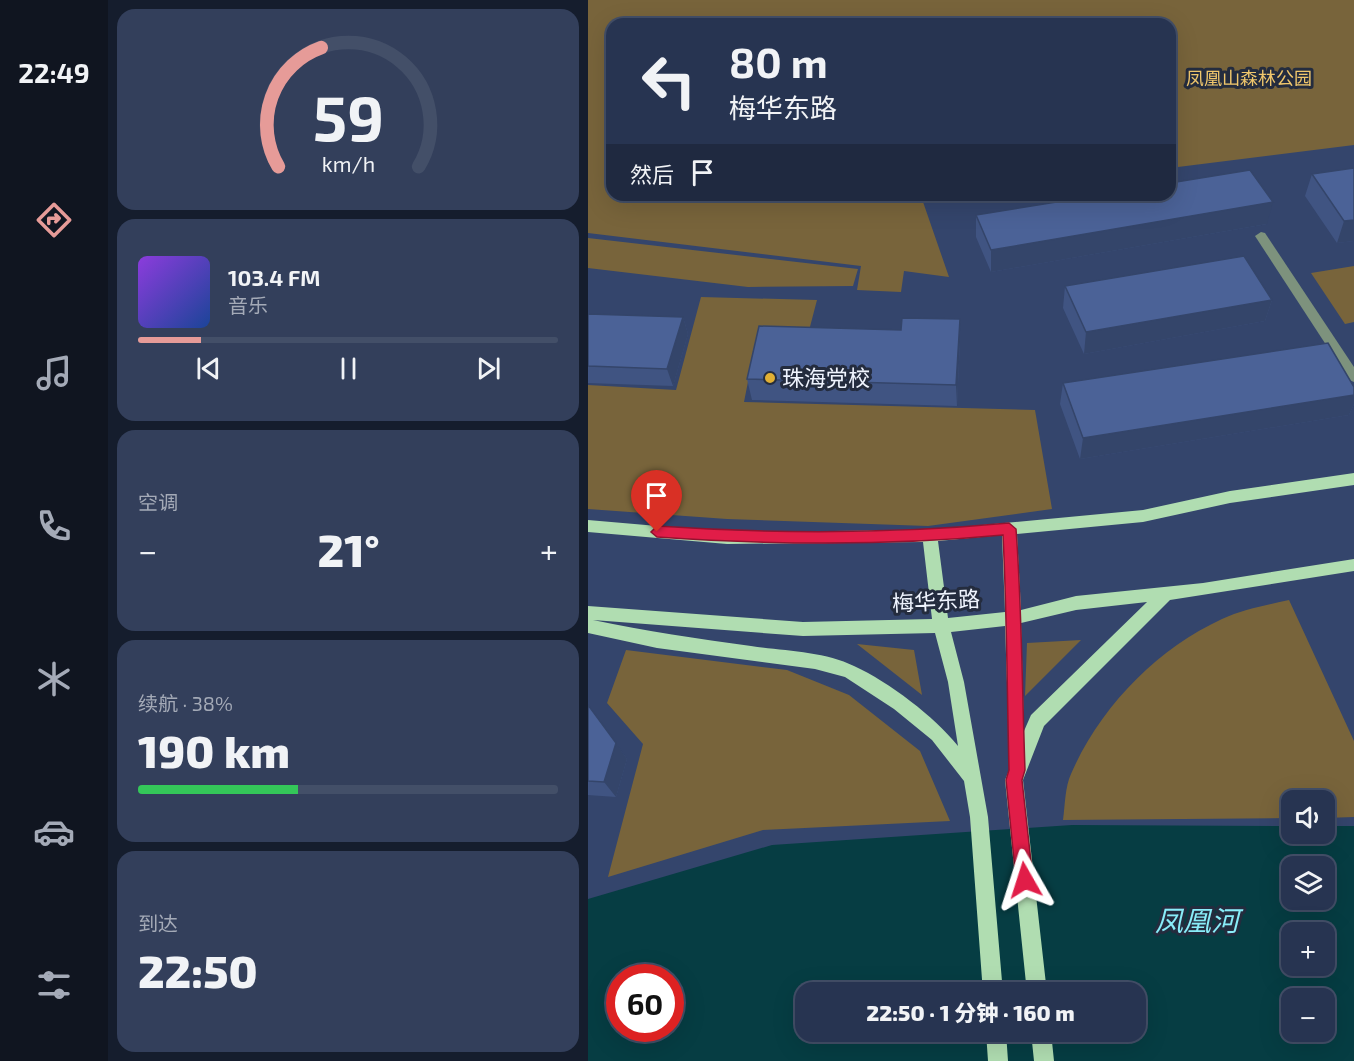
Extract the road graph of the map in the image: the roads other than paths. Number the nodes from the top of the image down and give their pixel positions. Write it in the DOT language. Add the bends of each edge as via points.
graph roads {
  1 [pos="1261,236"];
  2 [pos="1354,377"];
  3 [pos="1354,479"];
  4 [pos="588,526"];
  5 [pos="1009,529"];
  6 [pos="930,536"];
  7 [pos="1354,565"];
  8 [pos="1166,594"];
  9 [pos="588,613"];
  10 [pos="1015,618"];
  11 [pos="588,626"];
  12 [pos="941,626"];
  13 [pos="1017,770"];
  14 [pos="972,777"];
  15 [pos="992,982"];
  16 [pos="1036,982"];
  17 [pos="997,1042"];
  18 [pos="1042,1042"];
  19 [pos="998,1061"];
  20 [pos="1044,1061"];
  1 -- 2 [label="lane"];
  3 -- 5 [label="main road" via="1230,497 1143,516"];
  4 -- 6 [label="main road" via="727,538"];
  5 -- 6 [label="main road"];
  5 -- 10 [label="main road"];
  6 -- 12 [label="main road"];
  7 -- 8 [label="main road, 梅华东路"];
  8 -- 10 [label="main road, 梅华东路" via="1076,603"];
  8 -- 13 [label="main road" via="1038,721"];
  9 -- 12 [label="main road, 梅华东路" via="803,629"];
  10 -- 12 [label="main road, 梅华东路"];
  10 -- 13 [label="main road"];
  11 -- 14 [label="main road" via="657,641 815,662 849,671 938,734"];
  12 -- 14 [label="main road" via="956,682"];
  13 -- 16 [label="main road" via="1014,780"];
  14 -- 15 [label="main road" via="980,817"];
  17 -- 19 [label="main road"];
  18 -- 20 [label="main road"];
}
